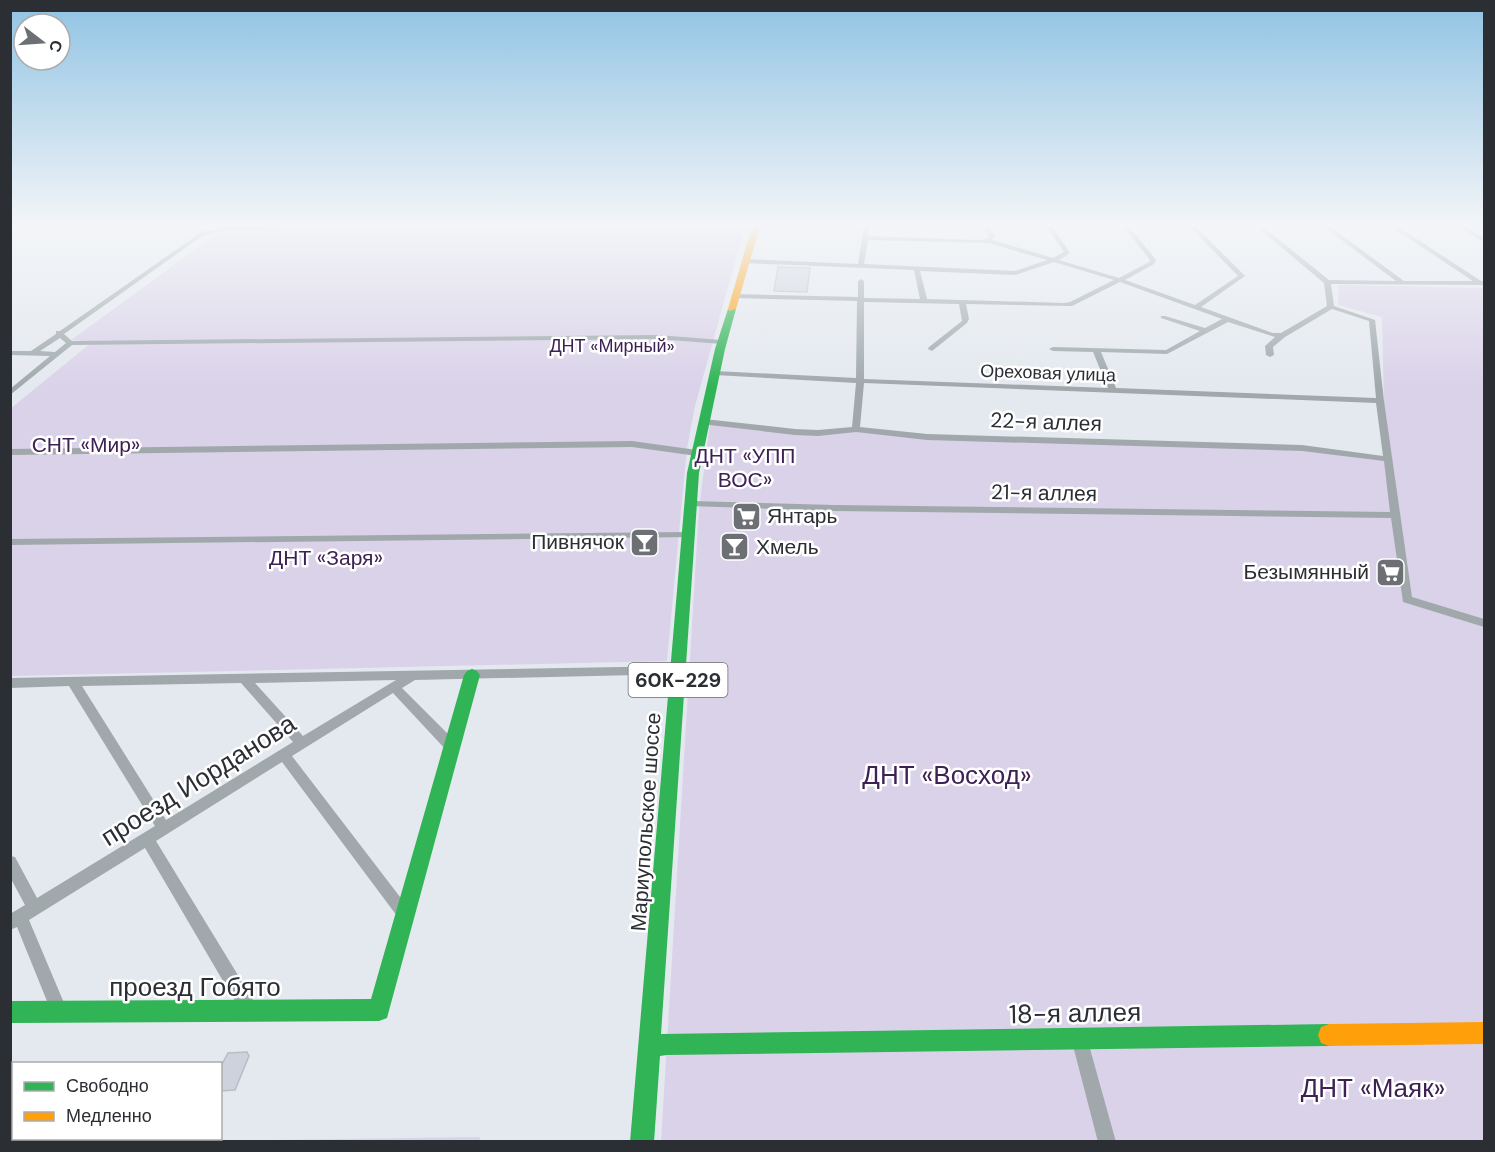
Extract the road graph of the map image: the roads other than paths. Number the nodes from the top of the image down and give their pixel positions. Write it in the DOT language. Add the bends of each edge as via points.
graph roads {
  1 [pos="136,280"];
  2 [pos="739,280"];
  3 [pos="919,280"];
  4 [pos="1120,280"];
  5 [pos="1236,280"];
  6 [pos="1324,280"];
  7 [pos="1400,280"];
  8 [pos="861,281"];
  9 [pos="1327,282"];
  10 [pos="1403,282"];
  11 [pos="1482,283"];
  12 [pos="734,296"];
  13 [pos="861,300"];
  14 [pos="924,302"];
  15 [pos="962,303"];
  16 [pos="1196,307"];
  17 [pos="1332,308"];
  18 [pos="1163,316"];
  19 [pos="1228,319"];
  20 [pos="1206,331"];
  21 [pos="59,333"];
  22 [pos="1282,335"];
  23 [pos="722,342"];
  24 [pos="70,344"];
  25 [pos="932,349"];
  26 [pos="1053,349"];
  27 [pos="1096,350"];
  28 [pos="10,353"];
  29 [pos="33,353"];
  30 [pos="57,354"];
  31 [pos="1270,355"];
  32 [pos="715,373"];
  33 [pos="860,381"];
  34 [pos="1113,390"];
  35 [pos="10,393"];
  36 [pos="1380,401"];
  37 [pos="704,422"];
  38 [pos="856,429"];
  39 [pos="10,452"];
  40 [pos="697,453"];
  41 [pos="1388,459"];
  42 [pos="692,504"];
  43 [pos="1396,515"];
  44 [pos="689,535"];
  45 [pos="10,542"];
  46 [pos="1485,623"];
  47 [pos="679,670"];
  48 [pos="472,675"];
  49 [pos="410,676"];
  50 [pos="246,679"];
  51 [pos="72,681"];
  52 [pos="10,683"];
  53 [pos="394,687"];
  54 [pos="302,744"];
  55 [pos="452,747"];
  56 [pos="284,755"];
  57 [pos="164,829"];
  58 [pos="147,839"];
  59 [pos="10,862"];
  60 [pos="405,915"];
  61 [pos="22,916"];
  62 [pos="59,1010"];
  63 [pos="10,1012"];
  64 [pos="250,1012"];
  65 [pos="1485,1033"];
  66 [pos="1079,1037"];
  67 [pos="650,1047"];
  68 [pos="642,1142"];
  69 [pos="1107,1142"];
  1 -- 21 [label="street"];
  2 -- 12 [label="main road, Мариупольское шоссе / 60К-229"];
  3 -- 14 [label="street"];
  4 -- 15 [label="street" via="1072,304"];
  4 -- 16 [label="street"];
  5 -- 16 [label="street"];
  6 -- 9 [label="street"];
  7 -- 10 [label="street"];
  8 -- 13 [label="street"];
  9 -- 10 [label="street"];
  9 -- 17 [label="street"];
  10 -- 11 [label="street"];
  12 -- 13 [label="street"];
  12 -- 23 [label="main road, Мариупольское шоссе / 60К-229"];
  13 -- 14 [label="street"];
  13 -- 33 [label="street"];
  14 -- 15 [label="street"];
  15 -- 25 [label="street" via="964,322"];
  16 -- 19 [label="street"];
  17 -- 22 [label="street"];
  17 -- 36 [label="street" via="1372,320"];
  18 -- 20 [label="street"];
  19 -- 20 [label="street"];
  19 -- 22 [label="street"];
  20 -- 27 [label="street" via="1167,352"];
  21 -- 24 [label="street"];
  21 -- 29 [label="street"];
  22 -- 31 [label="street" via="1269,346"];
  23 -- 24 [label="street" via="657,337"];
  23 -- 32 [label="main road, Мариупольское шоссе / 60К-229"];
  24 -- 30 [label="street"];
  26 -- 27 [label="street"];
  27 -- 34 [label="street"];
  28 -- 29 [label="street"];
  29 -- 30 [label="street"];
  30 -- 35 [label="street"];
  32 -- 33 [label="street, Ореховая улица"];
  32 -- 37 [label="main road, Мариупольское шоссе / 60К-229"];
  33 -- 34 [label="street, Ореховая улица"];
  33 -- 38 [label="street"];
  34 -- 36 [label="street, Ореховая улица"];
  36 -- 41 [label="street"];
  37 -- 38 [label="street, 22-я аллея" via="795,432"];
  37 -- 40 [label="main road, Мариупольское шоссе / 60К-229"];
  38 -- 41 [label="street, 22-я аллея" via="927,437 1302,448"];
  39 -- 40 [label="street" via="632,444"];
  40 -- 42 [label="main road, Мариупольское шоссе / 60К-229"];
  41 -- 43 [label="street"];
  42 -- 43 [label="street, 21-я аллея"];
  42 -- 44 [label="main road, Мариупольское шоссе / 60К-229"];
  43 -- 46 [label="street" via="1407,599"];
  44 -- 45 [label="street"];
  44 -- 47 [label="main road, Мариупольское шоссе / 60К-229"];
  47 -- 48 [label="street"];
  47 -- 67 [label="main road, Мариупольское шоссе / 60К-229"];
  48 -- 49 [label="street"];
  48 -- 55 [label="main road"];
  49 -- 50 [label="street"];
  49 -- 53 [label="street, проезд Иорданова"];
  50 -- 51 [label="street"];
  50 -- 54 [label="street"];
  51 -- 52 [label="street"];
  51 -- 57 [label="street"];
  53 -- 54 [label="street, проезд Иорданова"];
  53 -- 55 [label="street"];
  54 -- 56 [label="street, проезд Иорданова"];
  55 -- 60 [label="main road"];
  56 -- 57 [label="street, проезд Иорданова"];
  56 -- 60 [label="street"];
  57 -- 58 [label="street, проезд Иорданова"];
  58 -- 61 [label="street, проезд Иорданова"];
  58 -- 64 [label="street"];
  59 -- 61 [label="street"];
  60 -- 64 [label="main road, проезд Гобято" via="379,1010"];
  61 -- 62 [label="street"];
  62 -- 63 [label="main road, проезд Гобято"];
  62 -- 64 [label="main road, проезд Гобято"];
  65 -- 66 [label="main road, 18-я аллея"];
  66 -- 67 [label="main road, 18-я аллея"];
  66 -- 69 [label="street"];
  67 -- 68 [label="main road, Мариупольское шоссе / 60К-229"];
}
